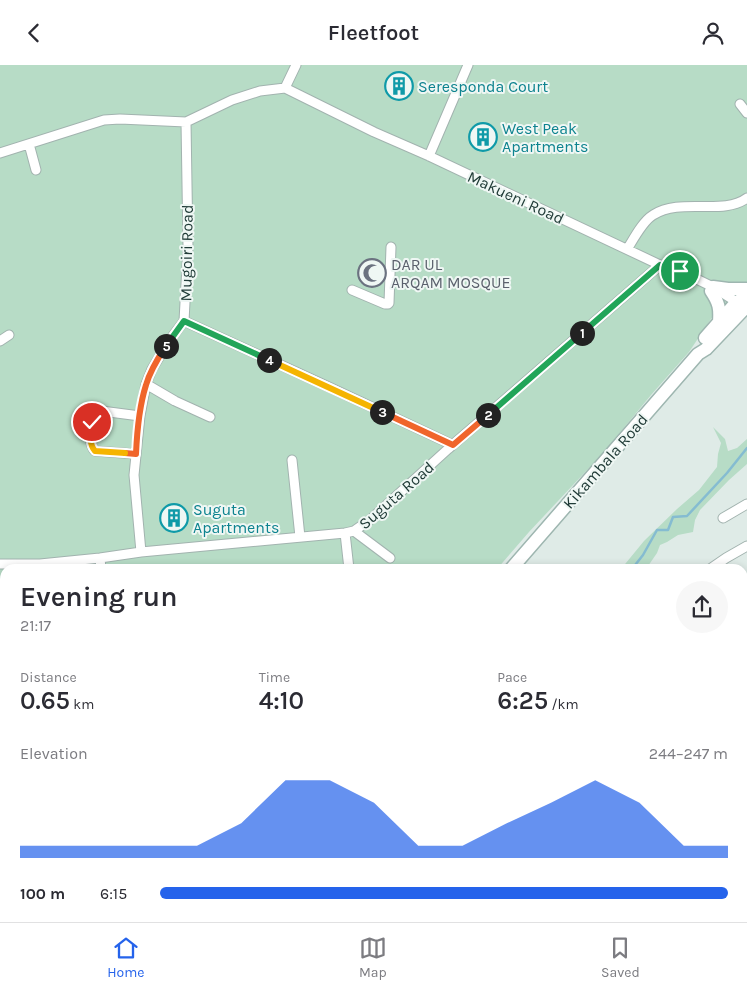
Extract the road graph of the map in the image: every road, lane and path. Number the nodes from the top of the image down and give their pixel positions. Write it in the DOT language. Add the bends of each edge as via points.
graph roads {
  1 [pos="296,65"];
  2 [pos="468,65"];
  3 [pos="285,88"];
  4 [pos="740,104"];
  5 [pos="747,113"];
  6 [pos="186,122"];
  7 [pos="29,144"];
  8 [pos="0,153"];
  9 [pos="429,156"];
  10 [pos="36,170"];
  11 [pos="747,198"];
  12 [pos="391,247"];
  13 [pos="628,249"];
  14 [pos="660,265"];
  15 [pos="712,289"];
  16 [pos="747,289"];
  17 [pos="352,291"];
  18 [pos="742,304"];
  19 [pos="184,321"];
  20 [pos="719,322"];
  21 [pos="9,335"];
  22 [pos="0,341"];
  23 [pos="698,354"];
  24 [pos="146,384"];
  25 [pos="86,409"];
  26 [pos="140,416"];
  27 [pos="210,417"];
  28 [pos="92,422"];
  29 [pos="453,445"];
  30 [pos="136,454"];
  31 [pos="292,460"];
  32 [pos="747,504"];
  33 [pos="723,518"];
  34 [pos="350,532"];
  35 [pos="300,537"];
  36 [pos="747,546"];
  37 [pos="141,552"];
  38 [pos="100,558"];
  39 [pos="390,558"];
  40 [pos="38,564"];
  41 [pos="101,564"];
  42 [pos="349,564"];
  43 [pos="515,564"];
  44 [pos="717,564"];
  1 -- 3 [label="street"];
  2 -- 9 [label="street"];
  3 -- 6 [label="street" via="260,91 232,100"];
  3 -- 9 [label="street, Makueni Road"];
  4 -- 5 [label="street"];
  6 -- 7 [label="street" via="104,120"];
  6 -- 19 [label="street, Mugoiri Road" via="188,247"];
  7 -- 8 [label="street"];
  7 -- 10 [label="street"];
  9 -- 13 [label="street, Makueni Road"];
  11 -- 13 [label="street" via="728,205 686,206 661,211 648,219"];
  12 -- 17 [label="street" via="388,305"];
  13 -- 14 [label="street, Makueni Road"];
  14 -- 15 [label="street, Makueni Road"];
  14 -- 29 [label="street, Suguta Road"];
  15 -- 16 [label="main road"];
  15 -- 18 [label="street, Makueni Road" via="730,301"];
  15 -- 20 [label="main road" via="719,304"];
  18 -- 20 [label="main road"];
  18 -- 23 [label="main road" via="706,349"];
  19 -- 24 [label="street, Mugoiri Road" via="152,369"];
  19 -- 29 [label="street"];
  20 -- 23 [label="main road" via="700,345"];
  21 -- 22 [label="street"];
  23 -- 43 [label="main road, Kikambala Road"];
  24 -- 26 [label="street, Mugoiri Road"];
  24 -- 27 [label="street"];
  25 -- 26 [label="street"];
  26 -- 30 [label="street, Mugoiri Road"];
  28 -- 30 [label="street" via="91,443 95,451"];
  29 -- 34 [label="street, Suguta Road" via="371,519"];
  30 -- 37 [label="street, Mugoiri Road" via="134,475"];
  31 -- 35 [label="street"];
  32 -- 33 [label="street"];
  34 -- 35 [label="street, Suguta Road"];
  34 -- 39 [label="street"];
  34 -- 42 [label="street"];
  35 -- 37 [label="street, Suguta Road"];
  36 -- 44 [label="street"];
  37 -- 38 [label="street, Suguta Road"];
  38 -- 40 [label="street, Suguta Road"];
  38 -- 41 [label="street"];
}
